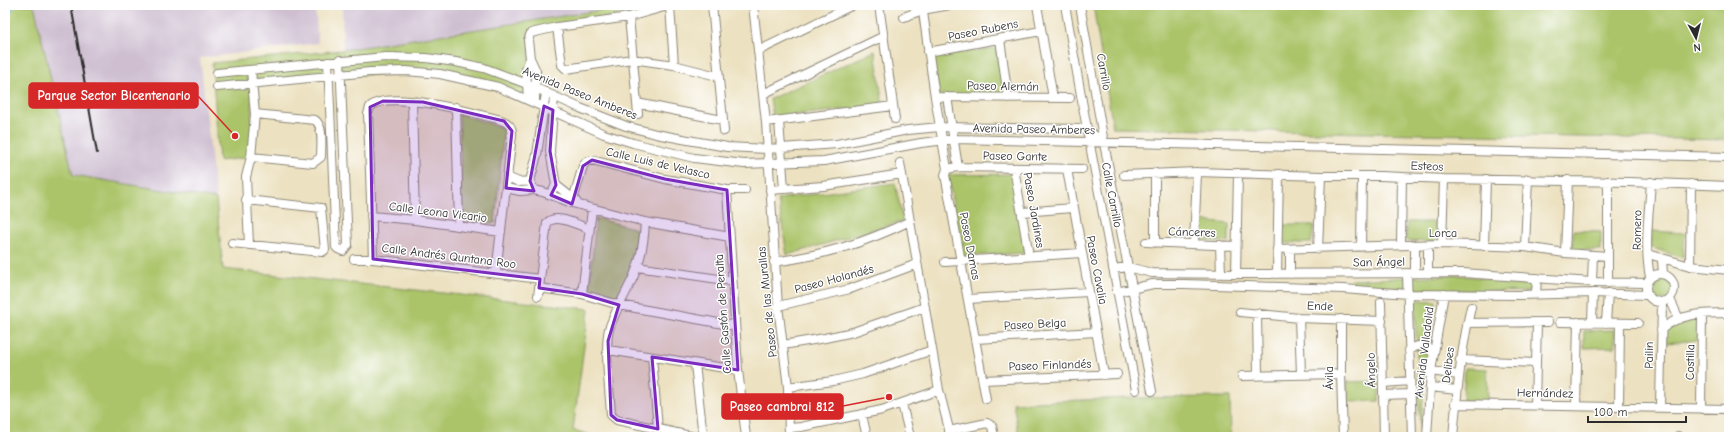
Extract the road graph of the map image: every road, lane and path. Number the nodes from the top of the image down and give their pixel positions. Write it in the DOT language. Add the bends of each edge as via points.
graph roads {
  1 [pos="670,5"];
  2 [pos="712,5"];
  3 [pos="761,5"];
  4 [pos="853,5"];
  5 [pos="879,5"];
  6 [pos="950,5"];
  7 [pos="1037,5"];
  8 [pos="1065,5"];
  9 [pos="1080,5"];
  10 [pos="753,7"];
  11 [pos="922,7"];
  12 [pos="629,17"];
  13 [pos="904,17"];
  14 [pos="557,27"];
  15 [pos="1041,31"];
  16 [pos="884,36"];
  17 [pos="1000,39"];
  18 [pos="758,51"];
  19 [pos="928,52"];
  20 [pos="530,58"];
  21 [pos="632,59"];
  22 [pos="340,60"];
  23 [pos="328,62"];
  24 [pos="674,65"];
  25 [pos="251,70"];
  26 [pos="217,74"];
  27 [pos="340,75"];
  28 [pos="329,76"];
  29 [pos="717,76"];
  30 [pos="252,83"];
  31 [pos="527,84"];
  32 [pos="217,87"];
  33 [pos="536,88"];
  34 [pos="546,92"];
  35 [pos="763,94"];
  36 [pos="554,96"];
  37 [pos="935,97"];
  38 [pos="947,97"];
  39 [pos="1008,98"];
  40 [pos="1053,98"];
  41 [pos="1070,98"];
  42 [pos="412,101"];
  43 [pos="532,101"];
  44 [pos="637,103"];
  45 [pos="544,106"];
  46 [pos="893,106"];
  47 [pos="456,108"];
  48 [pos="553,110"];
  49 [pos="255,114"];
  50 [pos="638,114"];
  51 [pos="895,119"];
  52 [pos="722,120"];
  53 [pos="779,121"];
  54 [pos="766,122"];
  55 [pos="940,127"];
  56 [pos="952,127"];
  57 [pos="1087,129"];
  58 [pos="724,131"];
  59 [pos="942,140"];
  60 [pos="954,140"];
  61 [pos="1090,143"];
  62 [pos="1104,143"];
  63 [pos="781,149"];
  64 [pos="768,150"];
  65 [pos="251,157"];
  66 [pos="1729,157"];
  67 [pos="900,163"];
  68 [pos="768,164"];
  69 [pos="782,164"];
  70 [pos="958,167"];
  71 [pos="1014,168"];
  72 [pos="947,169"];
  73 [pos="1067,169"];
  74 [pos="1082,169"];
  75 [pos="1197,172"];
  76 [pos="1155,173"];
  77 [pos="1238,173"];
  78 [pos="902,174"];
  79 [pos="1279,174"];
  80 [pos="1124,175"];
  81 [pos="1321,176"];
  82 [pos="1362,176"];
  83 [pos="508,177"];
  84 [pos="1402,177"];
  85 [pos="1444,179"];
  86 [pos="1486,179"];
  87 [pos="1528,179"];
  88 [pos="1568,180"];
  89 [pos="530,181"];
  90 [pos="1608,181"];
  91 [pos="1651,182"];
  92 [pos="1691,184"];
  93 [pos="556,185"];
  94 [pos="1729,186"];
  95 [pos="506,188"];
  96 [pos="784,189"];
  97 [pos="534,190"];
  98 [pos="727,190"];
  99 [pos="745,190"];
  100 [pos="770,190"];
  101 [pos="550,194"];
  102 [pos="246,200"];
  103 [pos="575,202"];
  104 [pos="1073,208"];
  105 [pos="592,209"];
  106 [pos="1023,212"];
  107 [pos="371,216"];
  108 [pos="415,220"];
  109 [pos="645,222"];
  110 [pos="910,222"];
  111 [pos="459,226"];
  112 [pos="589,229"];
  113 [pos="501,232"];
  114 [pos="730,237"];
  115 [pos="1146,242"];
  116 [pos="1155,242"];
  117 [pos="232,243"];
  118 [pos="1194,244"];
  119 [pos="1401,244"];
  120 [pos="1442,244"];
  121 [pos="250,245"];
  122 [pos="1220,245"];
  123 [pos="1415,245"];
  124 [pos="1428,245"];
  125 [pos="1236,246"];
  126 [pos="1484,246"];
  127 [pos="1361,247"];
  128 [pos="1525,247"];
  129 [pos="1290,249"];
  130 [pos="1318,249"];
  131 [pos="1277,250"];
  132 [pos="1081,253"];
  133 [pos="1565,253"];
  134 [pos="1648,254"];
  135 [pos="1593,255"];
  136 [pos="1030,256"];
  137 [pos="1608,256"];
  138 [pos="1662,258"];
  139 [pos="354,259"];
  140 [pos="373,259"];
  141 [pos="960,260"];
  142 [pos="774,262"];
  143 [pos="945,262"];
  144 [pos="917,264"];
  145 [pos="1690,266"];
  146 [pos="637,267"];
  147 [pos="1128,267"];
  148 [pos="1113,269"];
  149 [pos="1729,270"];
  150 [pos="496,273"];
  151 [pos="1184,273"];
  152 [pos="1411,273"];
  153 [pos="1428,273"];
  154 [pos="1221,274"];
  155 [pos="1236,274"];
  156 [pos="1277,274"];
  157 [pos="1290,274"];
  158 [pos="1344,274"];
  159 [pos="1663,274"];
  160 [pos="1537,278"];
  161 [pos="540,279"];
  162 [pos="1648,280"];
  163 [pos="732,281"];
  164 [pos="1592,282"];
  165 [pos="1608,283"];
  166 [pos="1184,284"];
  167 [pos="1343,289"];
  168 [pos="1132,290"];
  169 [pos="1088,292"];
  170 [pos="1117,292"];
  171 [pos="1593,293"];
  172 [pos="1608,293"];
  173 [pos="582,294"];
  174 [pos="1408,294"];
  175 [pos="1444,294"];
  176 [pos="1536,294"];
  177 [pos="1647,295"];
  178 [pos="1670,298"];
  179 [pos="968,299"];
  180 [pos="1381,302"];
  181 [pos="1662,303"];
  182 [pos="619,305"];
  183 [pos="778,306"];
  184 [pos="925,307"];
  185 [pos="1470,307"];
  186 [pos="1240,312"];
  187 [pos="1257,313"];
  188 [pos="1729,313"];
  189 [pos="1702,315"];
  190 [pos="1299,318"];
  191 [pos="1341,319"];
  192 [pos="1679,319"];
  193 [pos="1382,321"];
  194 [pos="1548,322"];
  195 [pos="1560,322"];
  196 [pos="1578,322"];
  197 [pos="1592,322"];
  198 [pos="1467,323"];
  199 [pos="1537,323"];
  200 [pos="1606,323"];
  201 [pos="1620,323"];
  202 [pos="1638,323"];
  203 [pos="735,326"];
  204 [pos="1661,330"];
  205 [pos="1096,332"];
  206 [pos="976,339"];
  207 [pos="783,345"];
  208 [pos="608,350"];
  209 [pos="932,350"];
  210 [pos="1409,351"];
  211 [pos="1434,354"];
  212 [pos="652,357"];
  213 [pos="1460,360"];
  214 [pos="1536,363"];
  215 [pos="695,364"];
  216 [pos="738,370"];
  217 [pos="1431,371"];
  218 [pos="1117,374"];
  219 [pos="1300,374"];
  220 [pos="1341,374"];
  221 [pos="1104,375"];
  222 [pos="1258,375"];
  223 [pos="1458,375"];
  224 [pos="1242,376"];
  225 [pos="983,380"];
  226 [pos="1410,381"];
  227 [pos="1383,383"];
  228 [pos="788,387"];
  229 [pos="1430,387"];
  230 [pos="939,390"];
  231 [pos="1136,390"];
  232 [pos="1457,390"];
  233 [pos="1152,391"];
  234 [pos="1410,394"];
  235 [pos="1383,395"];
  236 [pos="986,399"];
  237 [pos="902,404"];
  238 [pos="1455,404"];
  239 [pos="1535,405"];
  240 [pos="1576,406"];
  241 [pos="1619,407"];
  242 [pos="1660,407"];
  243 [pos="1701,409"];
  244 [pos="1729,409"];
  245 [pos="862,415"];
  246 [pos="658,428"];
  247 [pos="790,428"];
  248 [pos="950,434"];
  249 [pos="695,437"];
  250 [pos="703,437"];
  251 [pos="746,437"];
  252 [pos="789,437"];
  253 [pos="867,437"];
  254 [pos="910,437"];
  255 [pos="994,437"];
  256 [pos="1343,437"];
  257 [pos="1384,437"];
  258 [pos="1412,437"];
  259 [pos="1427,437"];
  260 [pos="1454,437"];
  1 -- 12 [label="street"];
  1 -- 24 [label="street"];
  2 -- 29 [label="street"];
  3 -- 10 [label="street"];
  4 -- 18 [label="street"];
  5 -- 16 [label="street"];
  6 -- 11 [label="street"];
  7 -- 15 [label="street"];
  8 -- 57 [label="street, Calle Carrillo"];
  9 -- 62 [label="street, Carrillo"];
  10 -- 18 [label="street, Paseo de las Murallas"];
  11 -- 13 [label="street"];
  11 -- 19 [label="street, Paseo Damas"];
  12 -- 14 [label="street"];
  12 -- 21 [label="street"];
  14 -- 20 [label="street" via="534,31 529,36"];
  14 -- 21 [label="street" via="564,69"];
  15 -- 17 [label="street, Paseo Rubens"];
  15 -- 40 [label="street"];
  16 -- 35 [label="street"];
  16 -- 46 [label="street"];
  17 -- 19 [label="street, Paseo Rubens"];
  17 -- 39 [label="street"];
  18 -- 35 [label="street, Paseo de las Murallas"];
  19 -- 37 [label="street, Paseo Damas"];
  20 -- 31 [label="street" via="526,69"];
  20 -- 33 [label="street" via="535,68"];
  21 -- 24 [label="street"];
  21 -- 44 [label="street"];
  22 -- 23 [label="street, Avenida Paseo Amberes"];
  22 -- 27 [label="street"];
  22 -- 31 [label="street, Avenida Paseo Amberes" via="426,58 484,68"];
  23 -- 25 [label="street, Avenida Paseo Amberes"];
  23 -- 28 [label="street"];
  24 -- 29 [label="street"];
  25 -- 26 [label="street, Avenida Paseo Amberes"];
  25 -- 30 [label="street"];
  27 -- 28 [label="street, Avenida Paseo Amberes"];
  27 -- 28 [label="street" via="348,245 343,251 336,247"];
  27 -- 43 [label="street, Avenida Paseo Amberes" via="406,71 439,74 498,87"];
  28 -- 30 [label="street, Avenida Paseo Amberes"];
  29 -- 52 [label="street"];
  30 -- 32 [label="street, Avenida Paseo Amberes"];
  30 -- 49 [label="street"];
  31 -- 33 [label="street, Avenida Paseo Amberes"];
  31 -- 43 [label="street"];
  33 -- 34 [label="street, Avenida Paseo Amberes"];
  33 -- 43 [label="street"];
  34 -- 36 [label="street, Avenida Paseo Amberes"];
  34 -- 45 [label="street"];
  35 -- 54 [label="street, Paseo de las Murallas"];
  36 -- 48 [label="street"];
  36 -- 64 [label="street, Avenida Paseo Amberes" via="602,117 656,134 728,147"];
  37 -- 38 [label="street, Paseo Alemán"];
  37 -- 55 [label="street, Paseo Damas"];
  38 -- 39 [label="street, Paseo Alemán"];
  38 -- 56 [label="street"];
  39 -- 40 [label="street, Paseo Alemán"];
  40 -- 41 [label="street, Paseo Alemán"];
  42 -- 47 [label="street"];
  42 -- 107 [label="street" via="377,102 370,106 368,114"];
  42 -- 108 [label="street"];
  43 -- 45 [label="street, Avenida Paseo Amberes"];
  44 -- 50 [label="street"];
  44 -- 52 [label="street"];
  45 -- 48 [label="street, Avenida Paseo Amberes"];
  45 -- 89 [label="street" via="537,155"];
  46 -- 51 [label="street"];
  46 -- 53 [label="street"];
  47 -- 83 [label="street" via="508,124 512,131"];
  47 -- 111 [label="street"];
  48 -- 68 [label="street, Avenida Paseo Amberes" via="604,134 663,152 720,162"];
  48 -- 93 [label="street" via="550,151"];
  49 -- 65 [label="street"];
  49 -- 65 [label="street" via="319,122 321,156 313,163"];
  52 -- 58 [label="street"];
  53 -- 54 [label="street"];
  53 -- 63 [label="street"];
  54 -- 64 [label="street, Paseo de las Murallas"];
  55 -- 56 [label="street, Avenida Paseo Amberes"];
  55 -- 59 [label="street, Paseo Damas"];
  55 -- 63 [label="street, Avenida Paseo Amberes" via="908,130 837,144"];
  56 -- 57 [label="street, Avenida Paseo Amberes"];
  56 -- 60 [label="street"];
  57 -- 61 [label="street, Calle Carrillo"];
  57 -- 62 [label="street, Avenida Paseo Amberes"];
  59 -- 60 [label="street, Avenida Paseo Amberes"];
  59 -- 69 [label="street, Avenida Paseo Amberes" via="834,159"];
  59 -- 72 [label="street, Paseo Damas"];
  60 -- 61 [label="street, Avenida Paseo Amberes"];
  60 -- 70 [label="street"];
  61 -- 62 [label="street, Avenida Paseo Amberes"];
  61 -- 148 [label="street, Calle Carrillo"];
  62 -- 66 [label="street"];
  62 -- 147 [label="street, Calle Carrillo"];
  63 -- 64 [label="street, Avenida Paseo Amberes"];
  63 -- 69 [label="street"];
  64 -- 68 [label="street, Paseo de las Murallas"];
  65 -- 102 [label="street" via="246,178"];
  67 -- 78 [label="street"];
  68 -- 69 [label="street, Avenida Paseo Amberes"];
  68 -- 100 [label="street, Paseo de las Murallas"];
  69 -- 96 [label="street"];
  70 -- 71 [label="street, Paseo Gante"];
  70 -- 72 [label="street, Paseo Gante"];
  71 -- 73 [label="street, Paseo Gante"];
  71 -- 106 [label="street, Paseo Jardines"];
  72 -- 141 [label="street, Paseo Damas" via="946,185"];
  73 -- 74 [label="street, Paseo Gante"];
  73 -- 104 [label="street, Paseo Cavalia"];
  75 -- 76 [label="street, Esteos"];
  75 -- 77 [label="street, Esteos"];
  75 -- 118 [label="street"];
  76 -- 80 [label="street, Esteos"];
  76 -- 116 [label="street"];
  77 -- 79 [label="street, Esteos"];
  77 -- 125 [label="street"];
  78 -- 96 [label="street"];
  78 -- 110 [label="street"];
  79 -- 81 [label="street, Esteos"];
  79 -- 131 [label="street"];
  81 -- 82 [label="street, Esteos"];
  81 -- 130 [label="street"];
  82 -- 84 [label="street, Esteos"];
  82 -- 127 [label="street"];
  83 -- 89 [label="street" via="519,182"];
  83 -- 95 [label="street"];
  84 -- 85 [label="street, Esteos"];
  84 -- 119 [label="street"];
  85 -- 86 [label="street, Esteos"];
  85 -- 120 [label="street"];
  86 -- 87 [label="street, Esteos"];
  86 -- 126 [label="street"];
  87 -- 88 [label="street, Esteos"];
  87 -- 128 [label="street"];
  88 -- 90 [label="street, Esteos"];
  88 -- 133 [label="street"];
  89 -- 97 [label="street"];
  90 -- 91 [label="street, Esteos"];
  90 -- 137 [label="street"];
  91 -- 92 [label="street, Esteos"];
  91 -- 134 [label="street, Romero"];
  92 -- 94 [label="street, Esteos"];
  92 -- 145 [label="street"];
  93 -- 101 [label="street"];
  93 -- 103 [label="street"];
  95 -- 97 [label="street"];
  95 -- 113 [label="street"];
  96 -- 100 [label="street"];
  97 -- 101 [label="street"];
  98 -- 99 [label="street, Calle Luis de Velasco"];
  98 -- 103 [label="street, Calle Luis de Velasco" via="665,179 592,160 583,166"];
  98 -- 114 [label="street, Calle Gastón de Peralta"];
  100 -- 142 [label="street, Paseo de las Murallas"];
  101 -- 103 [label="street"];
  102 -- 121 [label="street"];
  102 -- 121 [label="street" via="317,207 322,210 325,250 322,252"];
  103 -- 105 [label="street"];
  104 -- 106 [label="street"];
  104 -- 132 [label="street, Paseo Cavalia"];
  105 -- 109 [label="street"];
  105 -- 112 [label="street"];
  106 -- 136 [label="street, Paseo Jardines"];
  107 -- 108 [label="street, Calle Leona Vicario"];
  107 -- 140 [label="street"];
  108 -- 111 [label="street, Calle Leona Vicario"];
  109 -- 114 [label="street"];
  109 -- 146 [label="street" via="644,241"];
  110 -- 142 [label="street" via="837,250"];
  110 -- 144 [label="street"];
  111 -- 113 [label="street, Calle Leona Vicario"];
  112 -- 161 [label="street" via="557,219 550,220 546,227"];
  112 -- 173 [label="street"];
  113 -- 150 [label="street"];
  114 -- 163 [label="street, Calle Gastón de Peralta"];
  115 -- 116 [label="street, Cánceres"];
  116 -- 118 [label="street, Cánceres"];
  117 -- 121 [label="street"];
  118 -- 122 [label="street, Cánceres"];
  119 -- 123 [label="street, Lorca"];
  119 -- 127 [label="street, Lorca"];
  120 -- 124 [label="street, Lorca"];
  120 -- 126 [label="street, Lorca"];
  122 -- 125 [label="street, Cánceres"];
  122 -- 154 [label="street"];
  123 -- 124 [label="street, Lorca"];
  123 -- 152 [label="street, Avenida Valladolid"];
  124 -- 153 [label="street"];
  125 -- 155 [label="street"];
  126 -- 128 [label="street, Lorca"];
  127 -- 130 [label="street, Lorca"];
  128 -- 133 [label="street, Lorca"];
  129 -- 130 [label="street, Lorca"];
  129 -- 131 [label="street, Lorca"];
  129 -- 157 [label="street"];
  131 -- 156 [label="street"];
  132 -- 136 [label="street"];
  132 -- 169 [label="street, Paseo Cavalia"];
  133 -- 135 [label="street, Lorca"];
  134 -- 138 [label="street"];
  134 -- 162 [label="street, Romero"];
  135 -- 137 [label="street, Lorca"];
  135 -- 164 [label="street"];
  136 -- 141 [label="street"];
  137 -- 165 [label="street"];
  138 -- 145 [label="street"];
  138 -- 159 [label="street"];
  139 -- 140 [label="street, Calle Andrés Quntana Roo"];
  140 -- 150 [label="street, Calle Andrés Quntana Roo"];
  141 -- 143 [label="street"];
  141 -- 179 [label="street, Paseo Damas"];
  142 -- 183 [label="street, Paseo de las Murallas"];
  144 -- 183 [label="street, Paseo Holandés" via="850,289"];
  144 -- 184 [label="street"];
  145 -- 149 [label="street"];
  146 -- 163 [label="street"];
  146 -- 182 [label="street"];
  147 -- 148 [label="street, San Ángel"];
  147 -- 151 [label="street, San Ángel" via="1152,272"];
  147 -- 168 [label="street, Calle Carrillo"];
  148 -- 170 [label="street, Calle Carrillo"];
  150 -- 161 [label="street, Calle Andrés Quntana Roo"];
  151 -- 154 [label="street, San Ángel"];
  151 -- 166 [label="street"];
  152 -- 153 [label="street, San Ángel"];
  152 -- 158 [label="street, San Ángel"];
  152 -- 174 [label="street, Avenida Valladolid"];
  153 -- 160 [label="street, San Ángel"];
  154 -- 155 [label="street, San Ángel"];
  155 -- 156 [label="street, San Ángel"];
  156 -- 157 [label="street, San Ángel"];
  157 -- 158 [label="street, San Ángel"];
  158 -- 167 [label="street"];
  159 -- 162 [label="street"];
  159 -- 178 [label="street" via="1673,282 1674,291"];
  160 -- 164 [label="street, San Ángel"];
  160 -- 176 [label="street"];
  161 -- 173 [label="street" via="538,292"];
  162 -- 165 [label="street, San Ángel"];
  162 -- 177 [label="street"];
  163 -- 203 [label="street, Calle Gastón de Peralta"];
  164 -- 165 [label="street, San Ángel"];
  166 -- 167 [label="street"];
  166 -- 168 [label="street" via="1153,284"];
  167 -- 174 [label="street"];
  168 -- 170 [label="street"];
  168 -- 233 [label="street, Calle Carrillo"];
  169 -- 179 [label="street"];
  169 -- 205 [label="street, Paseo Cavalia"];
  170 -- 231 [label="street, Calle Carrillo"];
  171 -- 172 [label="street"];
  171 -- 176 [label="street"];
  171 -- 197 [label="street"];
  172 -- 177 [label="street"];
  172 -- 200 [label="street"];
  173 -- 182 [label="street"];
  174 -- 175 [label="street"];
  174 -- 210 [label="street, Avenida Valladolid"];
  175 -- 176 [label="street"];
  175 -- 211 [label="street, Avenida Valladolid"];
  177 -- 181 [label="street" via="1653,301"];
  178 -- 181 [label="street"];
  178 -- 192 [label="street"];
  179 -- 206 [label="street, Paseo Damas"];
  180 -- 193 [label="street, Ángelo"];
  181 -- 204 [label="street, Pailin"];
  182 -- 203 [label="street"];
  182 -- 208 [label="street" via="609,330"];
  183 -- 207 [label="street, Paseo de las Murallas"];
  184 -- 207 [label="street" via="853,332"];
  184 -- 209 [label="street"];
  185 -- 198 [label="street, Delibes"];
  186 -- 187 [label="street, Ende"];
  187 -- 190 [label="street, Ende"];
  187 -- 222 [label="street"];
  188 -- 189 [label="street"];
  189 -- 192 [label="street"];
  189 -- 243 [label="street, Costilla"];
  190 -- 191 [label="street, Ende"];
  190 -- 219 [label="street"];
  191 -- 193 [label="street, Ende"];
  191 -- 220 [label="street, Ávila"];
  192 -- 204 [label="street"];
  193 -- 227 [label="street, Ángelo"];
  194 -- 199 [label="street"];
  195 -- 196 [label="street"];
  196 -- 197 [label="street"];
  196 -- 240 [label="street"];
  197 -- 200 [label="street"];
  198 -- 199 [label="street"];
  198 -- 213 [label="street, Delibes"];
  199 -- 214 [label="street"];
  200 -- 201 [label="street"];
  201 -- 202 [label="street"];
  201 -- 241 [label="street"];
  203 -- 216 [label="street, Calle Gastón de Peralta"];
  204 -- 242 [label="street, Pailin"];
  205 -- 206 [label="street, Paseo Belga"];
  205 -- 221 [label="street, Paseo Cavalia"];
  206 -- 225 [label="street, Paseo Damas"];
  207 -- 228 [label="street, Paseo de las Murallas"];
  208 -- 212 [label="street"];
  208 -- 246 [label="street" via="611,415 617,420"];
  209 -- 228 [label="street" via="863,374"];
  209 -- 230 [label="street"];
  210 -- 211 [label="street" via="1415,346 1422,345"];
  210 -- 226 [label="street, Avenida Valladolid"];
  211 -- 217 [label="street, Avenida Valladolid"];
  212 -- 215 [label="street"];
  212 -- 246 [label="street"];
  213 -- 214 [label="street"];
  213 -- 223 [label="street, Delibes"];
  214 -- 239 [label="street"];
  215 -- 216 [label="street"];
  215 -- 250 [label="street"];
  216 -- 251 [label="street, Calle Gastón de Peralta"];
  217 -- 223 [label="street"];
  217 -- 229 [label="street, Avenida Valladolid"];
  218 -- 221 [label="street, Paseo Finlandés"];
  219 -- 220 [label="street"];
  219 -- 222 [label="street"];
  220 -- 256 [label="street, Ávila"];
  221 -- 225 [label="street, Paseo Finlandés"];
  222 -- 224 [label="street"];
  223 -- 232 [label="street, Delibes"];
  225 -- 236 [label="street, Paseo Damas"];
  226 -- 227 [label="street"];
  226 -- 234 [label="street, Avenida Valladolid"];
  227 -- 235 [label="street, Ángelo"];
  228 -- 247 [label="street, Paseo de las Murallas"];
  229 -- 232 [label="street"];
  229 -- 259 [label="street, Avenida Valladolid"];
  230 -- 237 [label="street"];
  230 -- 248 [label="street"];
  232 -- 238 [label="street, Delibes"];
  234 -- 235 [label="street"];
  234 -- 258 [label="street, Avenida Valladolid"];
  235 -- 257 [label="street, Ángelo"];
  237 -- 245 [label="street"];
  237 -- 254 [label="street"];
  238 -- 239 [label="street, Hernández"];
  238 -- 260 [label="street, Delibes"];
  239 -- 240 [label="street, Hernández"];
  240 -- 241 [label="street, Hernández"];
  241 -- 242 [label="street, Hernández"];
  242 -- 243 [label="street, Hernández"];
  243 -- 244 [label="street, Hernández"];
  245 -- 247 [label="street"];
  245 -- 253 [label="street"];
  246 -- 249 [label="street"];
  247 -- 252 [label="street, Paseo de las Murallas"];
  248 -- 255 [label="street" via="987,423 992,426"];
}
